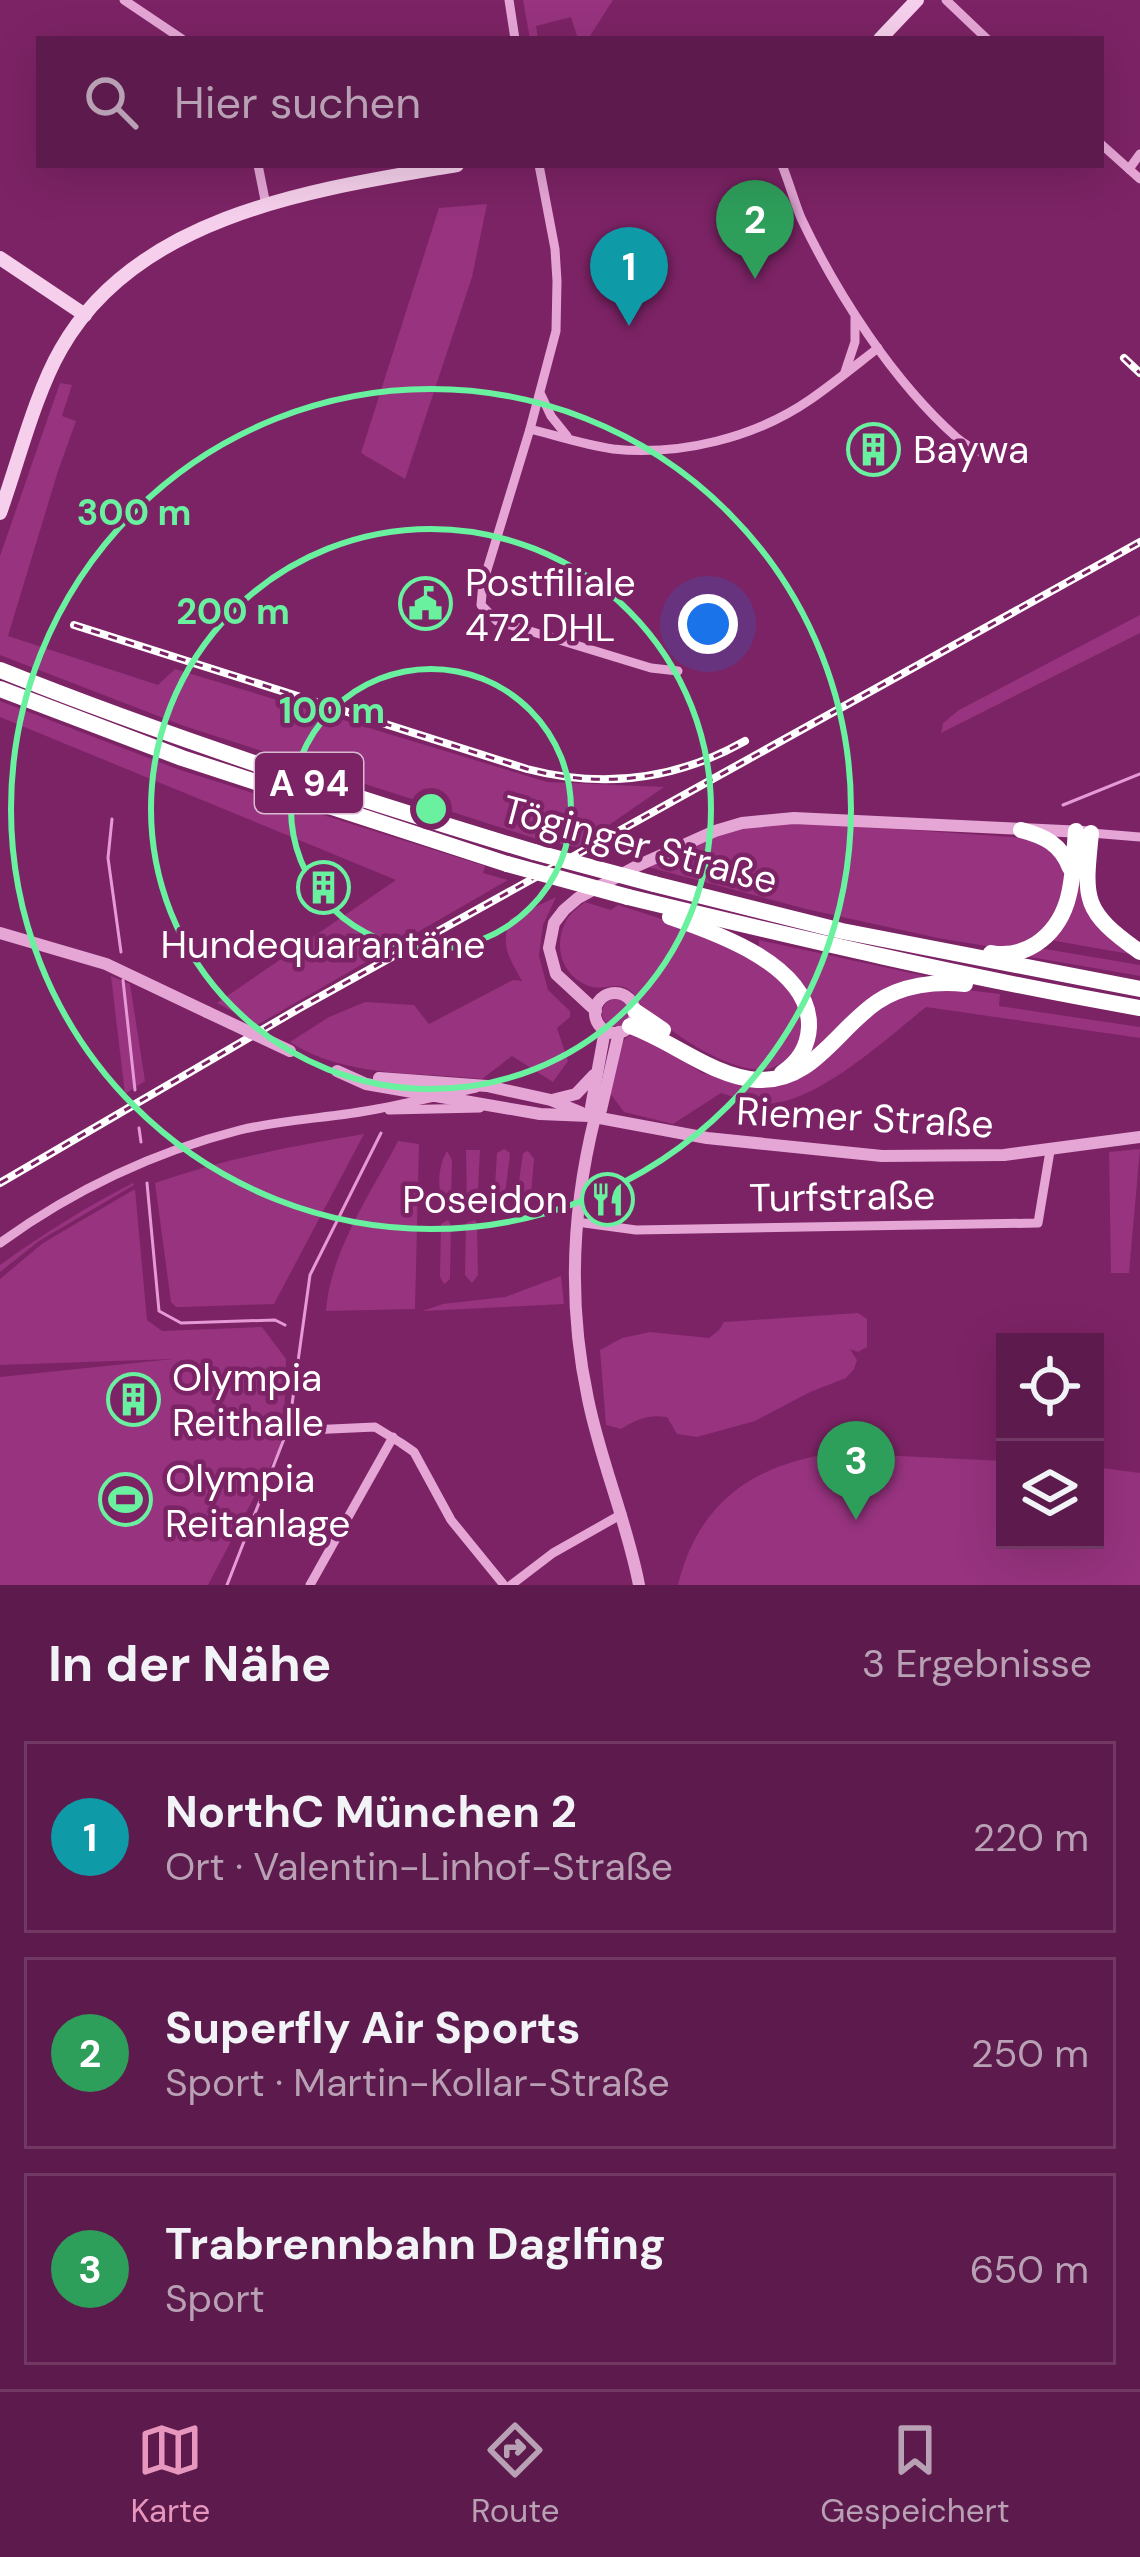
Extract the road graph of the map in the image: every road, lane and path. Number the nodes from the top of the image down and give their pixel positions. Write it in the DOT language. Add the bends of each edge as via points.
graph roads {
  1 [pos="124,0"];
  2 [pos="509,0"];
  3 [pos="917,0"];
  4 [pos="946,0"];
  5 [pos="178,36"];
  6 [pos="515,36"];
  7 [pos="883,36"];
  8 [pos="984,36"];
  9 [pos="1104,147"];
  10 [pos="1140,154"];
  11 [pos="259,168"];
  12 [pos="440,168"];
  13 [pos="540,168"];
  14 [pos="783,168"];
  15 [pos="1129,169"];
  16 [pos="1140,179"];
  17 [pos="266,206"];
  18 [pos="0,258"];
  19 [pos="854,313"];
  20 [pos="85,316"];
  21 [pos="878,348"];
  22 [pos="845,373"];
  23 [pos="540,393"];
  24 [pos="530,429"];
  25 [pos="571,440"];
  26 [pos="988,456"];
  27 [pos="0,513"];
  28 [pos="0,670"];
  29 [pos="678,671"];
  30 [pos="0,689"];
  31 [pos="1021,830"];
  32 [pos="1084,832"];
  33 [pos="1140,837"];
  34 [pos="1072,876"];
  35 [pos="628,897"];
  36 [pos="0,933"];
  37 [pos="931,950"];
  38 [pos="1140,952"];
  39 [pos="1008,984"];
  40 [pos="1140,989"];
  41 [pos="598,1005"];
  42 [pos="1140,1008"];
  43 [pos="622,1025"];
  44 [pos="290,1052"];
  45 [pos="597,1072"];
  46 [pos="770,1079"];
  47 [pos="488,1086"];
  48 [pos="606,1090"];
  49 [pos="441,1096"];
  50 [pos="550,1100"];
  51 [pos="494,1106"];
  52 [pos="378,1109"];
  53 [pos="592,1116"];
  54 [pos="627,1124"];
  55 [pos="1140,1137"];
  56 [pos="1050,1151"];
  57 [pos="576,1222"];
  58 [pos="0,1244"];
  59 [pos="309,1430"];
  60 [pos="393,1437"];
  61 [pos="622,1514"];
  62 [pos="310,1585"];
  63 [pos="507,1585"];
  64 [pos="639,1585"];
  1 -- 5 [label="street"];
  2 -- 6 [label="street"];
  3 -- 7 [label="main road"];
  4 -- 8 [label="street"];
  9 -- 15 [label="street"];
  10 -- 15 [label="street"];
  11 -- 17 [label="street"];
  12 -- 17 [label="main road"];
  13 -- 23 [label="street" via="558,308"];
  14 -- 19 [label="street"];
  15 -- 16 [label="street"];
  17 -- 20 [label="main road" via="173,242 119,279"];
  18 -- 20 [label="main road"];
  19 -- 21 [label="street"];
  19 -- 22 [label="street"];
  20 -- 27 [label="main road" via="50,371"];
  21 -- 22 [label="street"];
  21 -- 26 [label="street" via="959,440"];
  22 -- 25 [label="street" via="808,401 726,439 634,450"];
  23 -- 24 [label="street"];
  23 -- 25 [label="street"];
  24 -- 25 [label="street"];
  24 -- 29 [label="street" via="482,604 497,621"];
  28 -- 37 [label="highway, Töginger Straße / A 94, bridge" via="270,770 534,852"];
  30 -- 35 [label="highway, Töginger Straße / A 94, bridge" via="182,758"];
  31 -- 32 [label="street"];
  31 -- 34 [label="highway" via="1058,848"];
  31 -- 41 [label="street" via="794,818 715,831 564,910 551,931 556,974"];
  32 -- 33 [label="street"];
  32 -- 34 [label="highway"];
  32 -- 38 [label="highway" via="1089,899"];
  34 -- 37 [label="highway" via="1060,922 1029,948 1007,955"];
  35 -- 39 [label="highway, Töginger Straße / A 94"];
  35 -- 46 [label="highway" via="757,954 794,985 808,1014 807,1044"];
  36 -- 44 [label="street, bridge" via="80,955"];
  37 -- 40 [label="highway, Töginger Straße / A 94"];
  39 -- 42 [label="highway, Töginger Straße / A 94"];
  39 -- 46 [label="highway" via="934,983 893,993 798,1073"];
  41 -- 43 [label="street" via="598,1022"];
  41 -- 43 [label="street" via="613,993 625,996"];
  43 -- 45 [label="street"];
  43 -- 46 [label="highway" via="729,1073"];
  43 -- 48 [label="street"];
  45 -- 50 [label="street" via="576,1094"];
  45 -- 53 [label="street"];
  47 -- 49 [label="street"];
  47 -- 49 [label="street, Riemer Straße" via="337,1071"];
  47 -- 50 [label="street, Riemer Straße"];
  48 -- 53 [label="street"];
  48 -- 54 [label="street"];
  49 -- 51 [label="street, Riemer Straße"];
  49 -- 52 [label="street"];
  50 -- 53 [label="street, Riemer Straße"];
  51 -- 52 [label="street"];
  51 -- 53 [label="street, Riemer Straße"];
  52 -- 58 [label="street" via="245,1129 149,1160 40,1214"];
  53 -- 54 [label="street, Riemer Straße"];
  53 -- 57 [label="street"];
  54 -- 56 [label="street, Riemer Straße" via="882,1156"];
  55 -- 56 [label="street, Riemer Straße"];
  56 -- 57 [label="street, Turfstraße" via="1038,1223 636,1229"];
  57 -- 61 [label="street" via="587,1399"];
  59 -- 60 [label="street" via="375,1426"];
  60 -- 62 [label="street"];
  60 -- 63 [label="street" via="414,1452 451,1520"];
  61 -- 63 [label="street"];
  61 -- 64 [label="street"];
}
